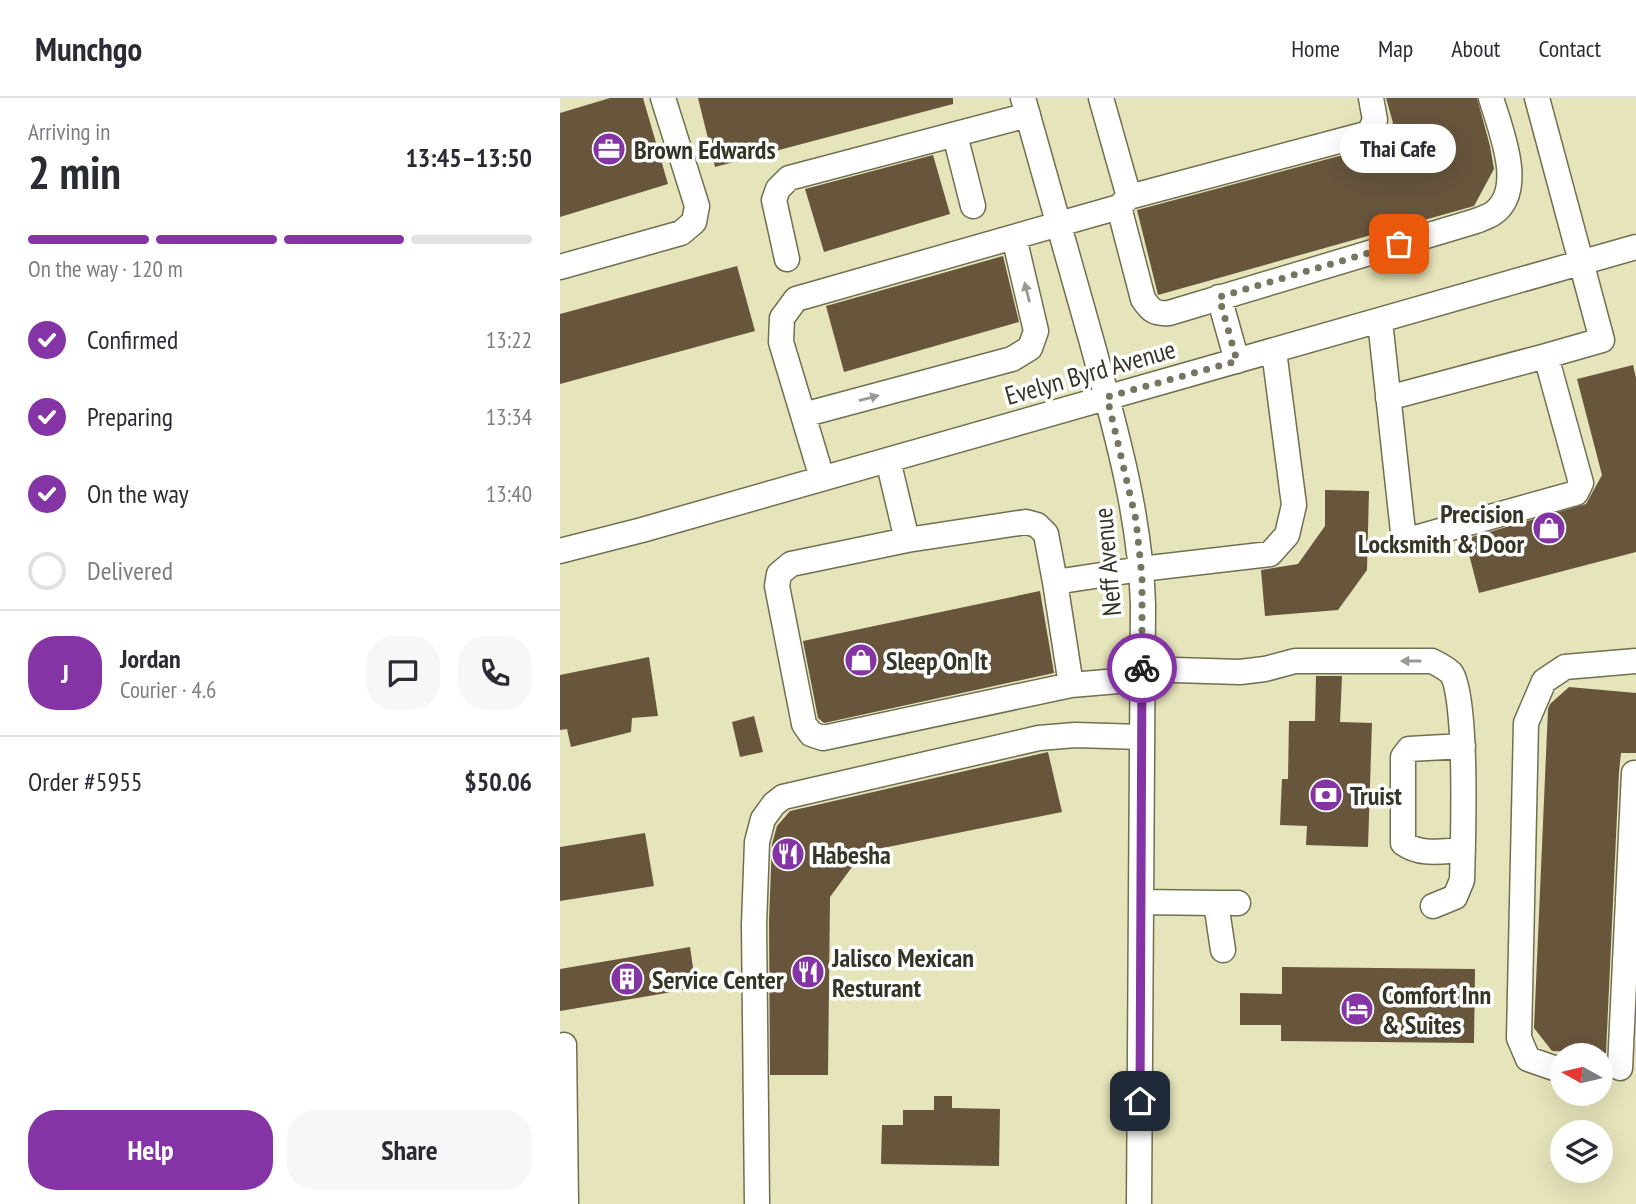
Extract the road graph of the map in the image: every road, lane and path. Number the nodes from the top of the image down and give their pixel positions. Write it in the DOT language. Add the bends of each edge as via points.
graph roads {
  1 [pos="663,98"];
  2 [pos="1101,98"];
  3 [pos="1371,98"];
  4 [pos="1491,98"];
  5 [pos="1536,98"];
  6 [pos="1026,107"];
  7 [pos="955,135"];
  8 [pos="1124,202"];
  9 [pos="973,206"];
  10 [pos="1059,224"];
  11 [pos="1014,237"];
  12 [pos="1636,247"];
  13 [pos="787,259"];
  14 [pos="1581,262"];
  15 [pos="560,267"];
  16 [pos="1219,297"];
  17 [pos="1380,321"];
  18 [pos="1274,351"];
  19 [pos="1546,356"];
  20 [pos="1237,361"];
  21 [pos="1107,397"];
  22 [pos="1388,398"];
  23 [pos="803,415"];
  24 [pos="888,460"];
  25 [pos="822,478"];
  26 [pos="907,540"];
  27 [pos="560,551"];
  28 [pos="1142,569"];
  29 [pos="1055,582"];
  30 [pos="1636,661"];
  31 [pos="1142,674"];
  32 [pos="1070,685"];
  33 [pos="1142,737"];
  34 [pos="1463,746"];
  35 [pos="1636,773"];
  36 [pos="1463,850"];
  37 [pos="1633,864"];
  38 [pos="1141,902"];
  39 [pos="1433,906"];
  40 [pos="1223,950"];
  41 [pos="564,1045"];
  42 [pos="1550,1067"];
  43 [pos="1619,1068"];
  44 [pos="566,1204"];
  45 [pos="757,1204"];
  46 [pos="1139,1204"];
  1 -- 15 [label="street" via="696,206 694,222 681,233"];
  2 -- 8 [label="street"];
  3 -- 8 [label="street" via="1375,120 1369,133"];
  4 -- 16 [label="street" via="1510,164 1510,185 1493,214"];
  5 -- 14 [label="street"];
  6 -- 7 [label="street"];
  6 -- 10 [label="street, Neff Avenue"];
  7 -- 9 [label="street"];
  7 -- 13 [label="street" via="789,178 774,200"];
  8 -- 10 [label="street"];
  8 -- 16 [label="street" via="1143,299 1150,309 1169,313"];
  10 -- 11 [label="street"];
  10 -- 21 [label="street, Neff Avenue"];
  11 -- 23 [label="street" via="796,299 782,318 781,342"];
  23 -- 11 [label="street, one-way" via="1012,359 1030,348 1037,331"];
  12 -- 14 [label="street, Evelyn Byrd Avenue"];
  14 -- 17 [label="street, Evelyn Byrd Avenue"];
  14 -- 19 [label="street" via="1602,340"];
  16 -- 20 [label="street"];
  17 -- 18 [label="street, Evelyn Byrd Avenue"];
  17 -- 22 [label="street"];
  18 -- 20 [label="street, Evelyn Byrd Avenue"];
  18 -- 28 [label="street" via="1294,505 1287,535 1270,554"];
  19 -- 22 [label="street"];
  19 -- 22 [label="street" via="1581,484 1576,493 1404,541"];
  20 -- 21 [label="street, Evelyn Byrd Avenue"];
  21 -- 24 [label="street, Evelyn Byrd Avenue"];
  21 -- 28 [label="street, Neff Avenue" via="1131,493"];
  23 -- 25 [label="street"];
  24 -- 25 [label="street, Evelyn Byrd Avenue"];
  24 -- 26 [label="street"];
  25 -- 27 [label="street, Evelyn Byrd Avenue"];
  26 -- 29 [label="street" via="1026,522 1046,534"];
  26 -- 32 [label="street" via="791,564 779,573 777,586 804,724 811,734 823,738"];
  28 -- 29 [label="street"];
  28 -- 31 [label="street, Neff Avenue"];
  29 -- 32 [label="street"];
  30 -- 42 [label="street" via="1565,667 1544,681 1526,723 1519,1038 1528,1059"];
  31 -- 32 [label="street"];
  31 -- 33 [label="street, Neff Avenue"];
  34 -- 31 [label="street, one-way" via="1457,687 1450,673 1432,661 1295,661 1240,672"];
  33 -- 38 [label="street, Neff Avenue"];
  33 -- 45 [label="street" via="1039,738 783,797 768,811 758,834 754,925"];
  34 -- 36 [label="street"];
  34 -- 36 [label="street" via="1409,748 1403,757 1403,843 1424,852"];
  35 -- 37 [label="street"];
  36 -- 39 [label="street" via="1462,880 1455,897"];
  37 -- 43 [label="street"];
  38 -- 40 [label="street" via="1227,903"];
  38 -- 46 [label="street, Neff Avenue"];
  41 -- 44 [label="street"];
}
